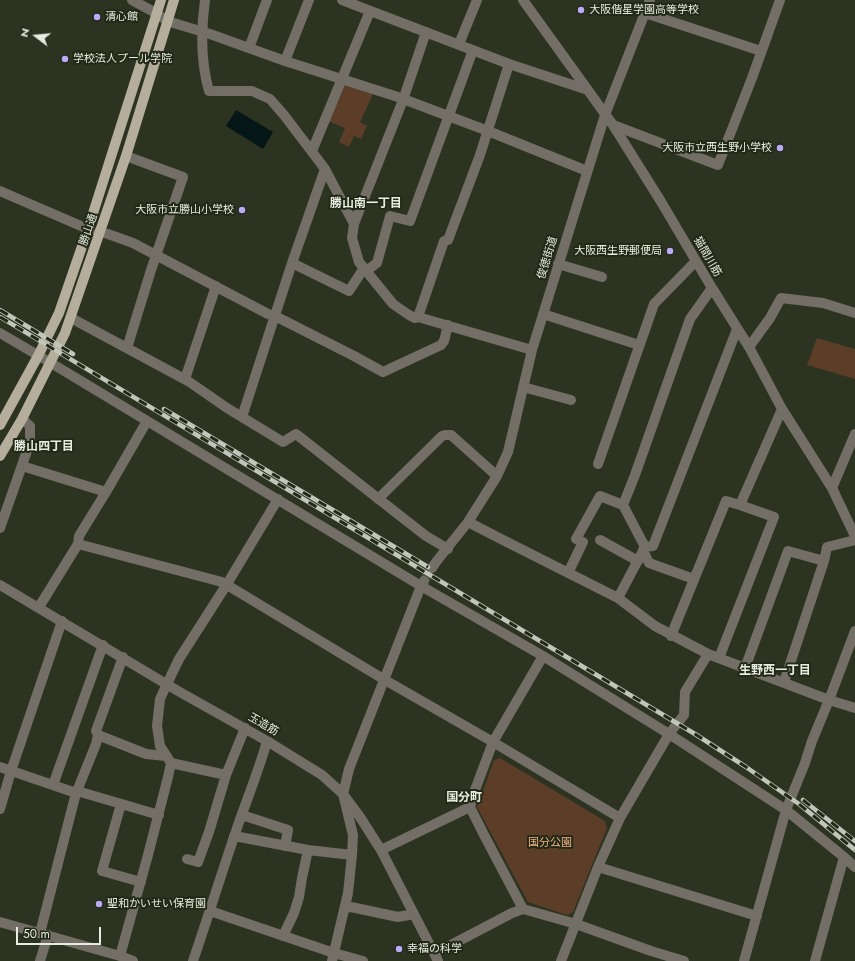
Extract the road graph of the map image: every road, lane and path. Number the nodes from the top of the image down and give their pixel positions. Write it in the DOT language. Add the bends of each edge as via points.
graph roads {
  1 [pos="132,0"];
  2 [pos="161,0"];
  3 [pos="174,0"];
  4 [pos="205,0"];
  5 [pos="267,0"];
  6 [pos="309,0"];
  7 [pos="342,0"];
  8 [pos="476,0"];
  9 [pos="523,0"];
  10 [pos="650,0"];
  11 [pos="780,0"];
  12 [pos="370,11"];
  13 [pos="156,13"];
  14 [pos="645,13"];
  15 [pos="167,22"];
  16 [pos="426,32"];
  17 [pos="203,33"];
  18 [pos="459,44"];
  19 [pos="249,48"];
  20 [pos="473,50"];
  21 [pos="761,51"];
  22 [pos="285,61"];
  23 [pos="510,64"];
  24 [pos="342,80"];
  25 [pos="588,90"];
  26 [pos="403,100"];
  27 [pos="605,114"];
  28 [pos="448,116"];
  29 [pos="613,125"];
  30 [pos="488,131"];
  31 [pos="312,151"];
  32 [pos="126,156"];
  33 [pos="325,169"];
  34 [pos="587,171"];
  35 [pos="0,191"];
  36 [pos="354,224"];
  37 [pos="88,229"];
  38 [pos="100,233"];
  39 [pos="157,255"];
  40 [pos="696,261"];
  41 [pos="292,263"];
  42 [pos="558,264"];
  43 [pos="365,270"];
  44 [pos="602,277"];
  45 [pos="216,286"];
  46 [pos="712,288"];
  47 [pos="543,314"];
  48 [pos="855,314"];
  49 [pos="275,316"];
  50 [pos="418,317"];
  51 [pos="71,318"];
  52 [pos="448,325"];
  53 [pos="738,329"];
  54 [pos="0,333"];
  55 [pos="639,345"];
  56 [pos="749,347"];
  57 [pos="127,348"];
  58 [pos="532,350"];
  59 [pos="38,356"];
  60 [pos="51,363"];
  61 [pos="185,380"];
  62 [pos="523,387"];
  63 [pos="571,400"];
  64 [pos="782,409"];
  65 [pos="242,417"];
  66 [pos="22,419"];
  67 [pos="147,421"];
  68 [pos="0,425"];
  69 [pos="855,434"];
  70 [pos="0,456"];
  71 [pos="598,464"];
  72 [pos="22,466"];
  73 [pos="497,476"];
  74 [pos="832,488"];
  75 [pos="106,492"];
  76 [pos="278,499"];
  77 [pos="378,499"];
  78 [pos="623,505"];
  79 [pos="740,505"];
  80 [pos="468,522"];
  81 [pos="0,528"];
  82 [pos="855,536"];
  83 [pos="600,540"];
  84 [pos="855,540"];
  85 [pos="78,544"];
  86 [pos="448,549"];
  87 [pos="644,549"];
  88 [pos="638,561"];
  89 [pos="824,561"];
  90 [pos="432,568"];
  91 [pos="568,573"];
  92 [pos="694,579"];
  93 [pos="0,584"];
  94 [pos="227,584"];
  95 [pos="422,584"];
  96 [pos="618,598"];
  97 [pos="39,608"];
  98 [pos="62,621"];
  99 [pos="855,631"];
  100 [pos="671,636"];
  101 [pos="103,645"];
  102 [pos="708,654"];
  103 [pos="543,656"];
  104 [pos="123,657"];
  105 [pos="719,658"];
  106 [pos="744,668"];
  107 [pos="384,680"];
  108 [pos="784,682"];
  109 [pos="167,684"];
  110 [pos="830,700"];
  111 [pos="855,708"];
  112 [pos="245,728"];
  113 [pos="669,734"];
  114 [pos="98,735"];
  115 [pos="268,741"];
  116 [pos="493,742"];
  117 [pos="168,759"];
  118 [pos="0,767"];
  119 [pos="11,771"];
  120 [pos="226,775"];
  121 [pos="53,786"];
  122 [pos="77,792"];
  123 [pos="343,794"];
  124 [pos="121,804"];
  125 [pos="470,807"];
  126 [pos="0,809"];
  127 [pos="786,810"];
  128 [pos="158,815"];
  129 [pos="242,815"];
  130 [pos="620,818"];
  131 [pos="234,836"];
  132 [pos="285,846"];
  133 [pos="308,850"];
  134 [pos="381,850"];
  135 [pos="352,855"];
  136 [pos="844,857"];
  137 [pos="187,859"];
  138 [pos="598,867"];
  139 [pos="855,867"];
  140 [pos="141,882"];
  141 [pos="345,908"];
  142 [pos="523,909"];
  143 [pos="210,911"];
  144 [pos="414,914"];
  145 [pos="757,916"];
  146 [pos="0,922"];
  147 [pos="576,924"];
  148 [pos="44,934"];
  149 [pos="283,936"];
  150 [pos="651,951"];
  151 [pos="333,957"];
  152 [pos="436,957"];
  153 [pos="127,959"];
  154 [pos="40,961"];
  155 [pos="192,961"];
  156 [pos="363,961"];
  157 [pos="561,961"];
  158 [pos="648,961"];
  159 [pos="684,961"];
  160 [pos="744,961"];
  161 [pos="816,961"];
  1 -- 13 [label="street"];
  2 -- 13 [label="main road, 勝山通"];
  3 -- 15 [label="main road, 勝山通"];
  4 -- 17 [label="street"];
  5 -- 19 [label="street"];
  6 -- 22 [label="street"];
  7 -- 12 [label="street"];
  8 -- 18 [label="street"];
  9 -- 25 [label="street, 猫間川筋"];
  10 -- 14 [label="street, 俊徳街道"];
  11 -- 21 [label="street"];
  12 -- 16 [label="street"];
  12 -- 24 [label="street"];
  13 -- 15 [label="street"];
  13 -- 37 [label="main road, 勝山通"];
  14 -- 21 [label="street"];
  14 -- 27 [label="street, 俊徳街道"];
  15 -- 17 [label="street"];
  15 -- 32 [label="main road, 勝山通"];
  16 -- 18 [label="street"];
  16 -- 26 [label="street"];
  17 -- 19 [label="street"];
  17 -- 31 [label="street" via="209,91 252,91 270,99"];
  18 -- 20 [label="street"];
  19 -- 22 [label="street"];
  20 -- 23 [label="street"];
  20 -- 28 [label="street"];
  21 -- 29 [label="street" via="718,165"];
  22 -- 24 [label="street"];
  23 -- 25 [label="street"];
  23 -- 30 [label="street"];
  24 -- 26 [label="street"];
  24 -- 31 [label="street"];
  25 -- 27 [label="street, 猫間川筋"];
  26 -- 28 [label="street"];
  26 -- 36 [label="street"];
  27 -- 29 [label="street, 猫間川筋"];
  27 -- 34 [label="street, 俊徳街道"];
  28 -- 30 [label="street"];
  28 -- 43 [label="street" via="410,221 390,216 376,263"];
  29 -- 40 [label="street, 猫間川筋"];
  30 -- 34 [label="street"];
  30 -- 50 [label="street" via="448,240 444,241"];
  31 -- 33 [label="street"];
  32 -- 38 [label="main road, 勝山通"];
  32 -- 39 [label="street" via="183,177"];
  33 -- 36 [label="street"];
  33 -- 41 [label="street"];
  34 -- 42 [label="street, 俊徳街道"];
  35 -- 37 [label="street"];
  36 -- 43 [label="street" via="352,238 359,262"];
  37 -- 38 [label="street"];
  37 -- 59 [label="main road, 勝山通" via="59,313"];
  38 -- 39 [label="street" via="133,243"];
  38 -- 51 [label="main road, 勝山通"];
  39 -- 45 [label="street"];
  39 -- 57 [label="street"];
  40 -- 46 [label="street, 猫間川筋"];
  40 -- 55 [label="street" via="654,304"];
  41 -- 43 [label="street" via="349,291"];
  41 -- 49 [label="street"];
  42 -- 44 [label="street"];
  42 -- 47 [label="street, 俊徳街道"];
  43 -- 50 [label="street" via="393,304 409,315"];
  45 -- 49 [label="street"];
  45 -- 61 [label="street"];
  46 -- 53 [label="street, 猫間川筋"];
  46 -- 78 [label="street" via="690,319"];
  47 -- 55 [label="street"];
  47 -- 58 [label="street, 俊徳街道"];
  48 -- 56 [label="street" via="823,303 781,298"];
  49 -- 52 [label="street" via="383,372 441,345"];
  49 -- 65 [label="street"];
  50 -- 52 [label="street"];
  51 -- 57 [label="street"];
  51 -- 60 [label="main road, 勝山通"];
  52 -- 58 [label="street"];
  53 -- 56 [label="street, 猫間川筋"];
  53 -- 87 [label="street" via="653,546"];
  54 -- 59 [label="street"];
  55 -- 71 [label="street"];
  56 -- 64 [label="street, 猫間川筋"];
  57 -- 61 [label="street"];
  58 -- 62 [label="street, 俊徳街道"];
  59 -- 60 [label="street"];
  59 -- 68 [label="main road, 勝山通"];
  60 -- 66 [label="main road, 勝山通"];
  60 -- 67 [label="street"];
  61 -- 65 [label="street"];
  62 -- 63 [label="street"];
  62 -- 73 [label="street, 俊徳街道" via="508,452"];
  64 -- 74 [label="street, 猫間川筋"];
  64 -- 79 [label="street"];
  65 -- 77 [label="street" via="283,442 296,434"];
  66 -- 70 [label="main road, 勝山通"];
  66 -- 72 [label="street" via="30,426 30,439"];
  67 -- 75 [label="street"];
  67 -- 76 [label="street"];
  69 -- 74 [label="street"];
  72 -- 75 [label="street"];
  72 -- 81 [label="street"];
  73 -- 77 [label="street" via="451,435 445,435"];
  73 -- 80 [label="street, 俊徳街道"];
  74 -- 82 [label="street, 猫間川筋"];
  75 -- 85 [label="street" via="79,536"];
  76 -- 94 [label="street"];
  76 -- 95 [label="street"];
  77 -- 86 [label="street" via="426,536"];
  78 -- 87 [label="street"];
  78 -- 91 [label="street" via="600,496 576,539 583,542"];
  79 -- 92 [label="street" via="726,502"];
  79 -- 105 [label="street" via="774,518"];
  80 -- 86 [label="street, 俊徳街道"];
  80 -- 91 [label="street"];
  83 -- 88 [label="street"];
  84 -- 89 [label="street" via="827,548"];
  85 -- 94 [label="street"];
  85 -- 97 [label="street"];
  86 -- 90 [label="street, 俊徳街道"];
  87 -- 88 [label="street"];
  87 -- 92 [label="street" via="649,562"];
  88 -- 96 [label="street"];
  89 -- 106 [label="street" via="788,551"];
  89 -- 108 [label="street"];
  91 -- 96 [label="street"];
  92 -- 100 [label="street"];
  93 -- 97 [label="street, 玉造筋"];
  94 -- 107 [label="street"];
  94 -- 109 [label="street" via="179,659"];
  95 -- 103 [label="street"];
  95 -- 107 [label="street"];
  96 -- 100 [label="street"];
  97 -- 98 [label="street, 玉造筋"];
  98 -- 101 [label="street, 玉造筋"];
  98 -- 119 [label="street"];
  99 -- 110 [label="street"];
  100 -- 102 [label="street"];
  101 -- 104 [label="street, 玉造筋"];
  101 -- 121 [label="street"];
  102 -- 105 [label="street"];
  102 -- 113 [label="street" via="685,692 684,715"];
  103 -- 113 [label="street"];
  103 -- 116 [label="street"];
  104 -- 109 [label="street, 玉造筋"];
  104 -- 114 [label="street" via="96,730"];
  105 -- 106 [label="street"];
  106 -- 108 [label="street"];
  107 -- 116 [label="street"];
  107 -- 123 [label="street" via="349,770"];
  108 -- 110 [label="street"];
  109 -- 112 [label="street, 玉造筋"];
  109 -- 117 [label="street" via="160,699 157,726 160,746"];
  110 -- 111 [label="street"];
  110 -- 127 [label="street"];
  112 -- 115 [label="street, 玉造筋"];
  112 -- 120 [label="street"];
  113 -- 127 [label="street"];
  113 -- 130 [label="street"];
  114 -- 117 [label="street" via="146,754"];
  114 -- 122 [label="street"];
  115 -- 123 [label="street, 玉造筋" via="322,775"];
  115 -- 129 [label="street"];
  116 -- 125 [label="street"];
  116 -- 130 [label="street"];
  117 -- 120 [label="street"];
  117 -- 128 [label="street" via="168,777"];
  118 -- 119 [label="street"];
  119 -- 121 [label="street"];
  119 -- 126 [label="street"];
  120 -- 137 [label="street" via="198,862"];
  121 -- 122 [label="street"];
  122 -- 124 [label="street"];
  122 -- 148 [label="street"];
  123 -- 134 [label="street, 玉造筋"];
  123 -- 135 [label="street" via="353,835"];
  124 -- 128 [label="street"];
  124 -- 140 [label="street" via="102,871"];
  125 -- 134 [label="street"];
  125 -- 142 [label="street"];
  127 -- 136 [label="street"];
  127 -- 145 [label="street"];
  128 -- 140 [label="street"];
  129 -- 131 [label="street"];
  129 -- 132 [label="street" via="288,830"];
  130 -- 138 [label="street"];
  131 -- 132 [label="street"];
  131 -- 143 [label="street"];
  132 -- 133 [label="street"];
  133 -- 135 [label="street"];
  133 -- 149 [label="street" via="299,897"];
  134 -- 144 [label="street, 玉造筋"];
  135 -- 141 [label="street"];
  136 -- 139 [label="street"];
  136 -- 161 [label="street"];
  138 -- 145 [label="street"];
  138 -- 147 [label="street"];
  140 -- 153 [label="street"];
  141 -- 144 [label="street" via="351,907 398,918"];
  141 -- 151 [label="street"];
  142 -- 147 [label="street"];
  142 -- 152 [label="street"];
  143 -- 149 [label="street"];
  143 -- 155 [label="street"];
  144 -- 152 [label="street, 玉造筋"];
  145 -- 160 [label="street"];
  146 -- 148 [label="street"];
  147 -- 150 [label="street"];
  147 -- 157 [label="street"];
  148 -- 153 [label="street"];
  148 -- 154 [label="street"];
  149 -- 151 [label="street"];
  150 -- 158 [label="street"];
  150 -- 159 [label="street"];
  151 -- 156 [label="street"];
}
